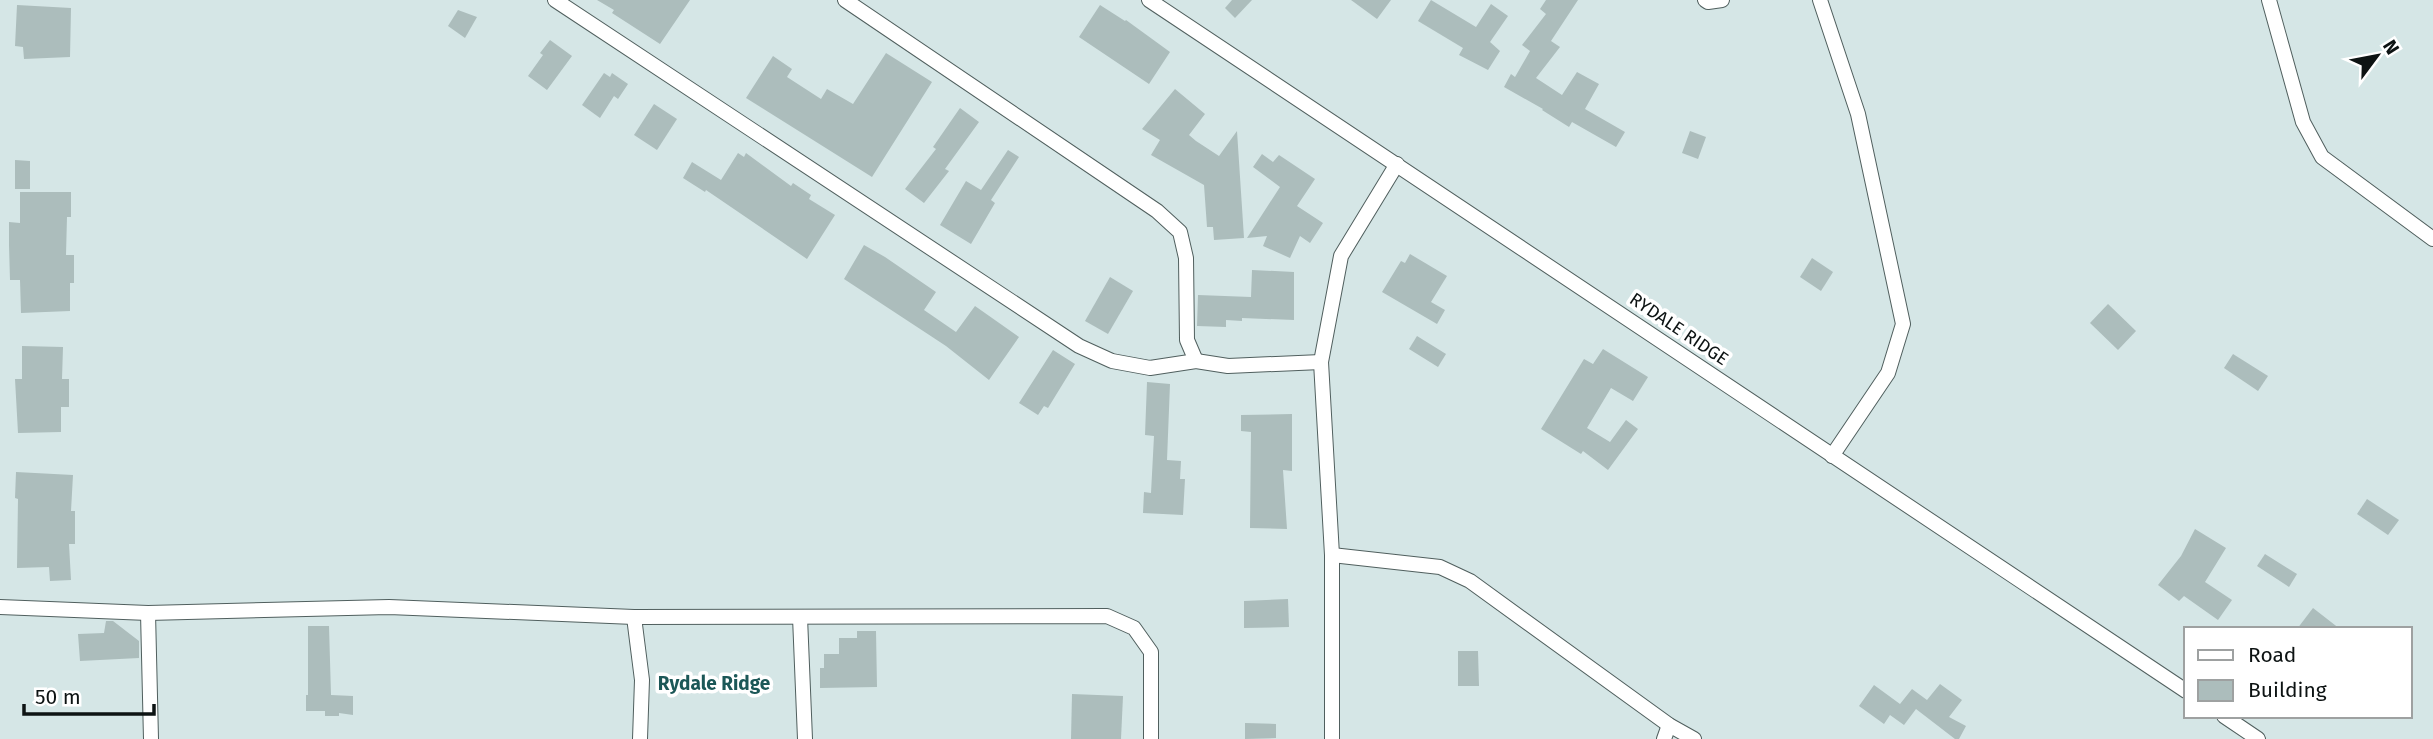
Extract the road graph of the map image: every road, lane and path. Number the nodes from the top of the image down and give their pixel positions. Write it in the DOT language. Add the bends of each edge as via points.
graph roads {
  1 [pos="555,0"];
  2 [pos="845,0"];
  3 [pos="1149,0"];
  4 [pos="1705,0"];
  5 [pos="1722,0"];
  6 [pos="1820,0"];
  7 [pos="2269,0"];
  8 [pos="1397,164"];
  9 [pos="2433,239"];
  10 [pos="1196,361"];
  11 [pos="1321,362"];
  12 [pos="1832,456"];
  13 [pos="1332,555"];
  14 [pos="0,607"];
  15 [pos="148,613"];
  16 [pos="634,617"];
  17 [pos="800,617"];
  18 [pos="2184,690"];
  19 [pos="2227,718"];
  20 [pos="1666,732"];
  21 [pos="151,739"];
  22 [pos="640,739"];
  23 [pos="804,739"];
  24 [pos="1151,739"];
  25 [pos="1332,739"];
  26 [pos="1694,739"];
  27 [pos="2258,739"];
  1 -- 10 [label="street" via="1079,346 1112,361 1150,368"];
  2 -- 10 [label="street" via="1157,211 1180,232 1186,258 1187,340"];
  3 -- 8 [label="street, RYDALE RIDGE"];
  4 -- 5 [label="street"];
  6 -- 12 [label="street" via="1858,114 1903,324 1888,373"];
  7 -- 9 [label="street" via="2302,122 2322,157"];
  8 -- 11 [label="street" via="1341,256"];
  8 -- 12 [label="street, RYDALE RIDGE"];
  10 -- 11 [label="street" via="1228,366"];
  11 -- 13 [label="street"];
  12 -- 18 [label="street, RYDALE RIDGE"];
  13 -- 20 [label="street" via="1440,568 1470,581"];
  13 -- 25 [label="street"];
  14 -- 15 [label="street"];
  15 -- 16 [label="street" via="389,607"];
  15 -- 21 [label="street"];
  16 -- 17 [label="street"];
  16 -- 22 [label="street" via="642,680"];
  17 -- 23 [label="street"];
  17 -- 24 [label="street" via="1107,616 1134,628 1151,652"];
  19 -- 27 [label="street"];
  20 -- 26 [label="street"];
}
